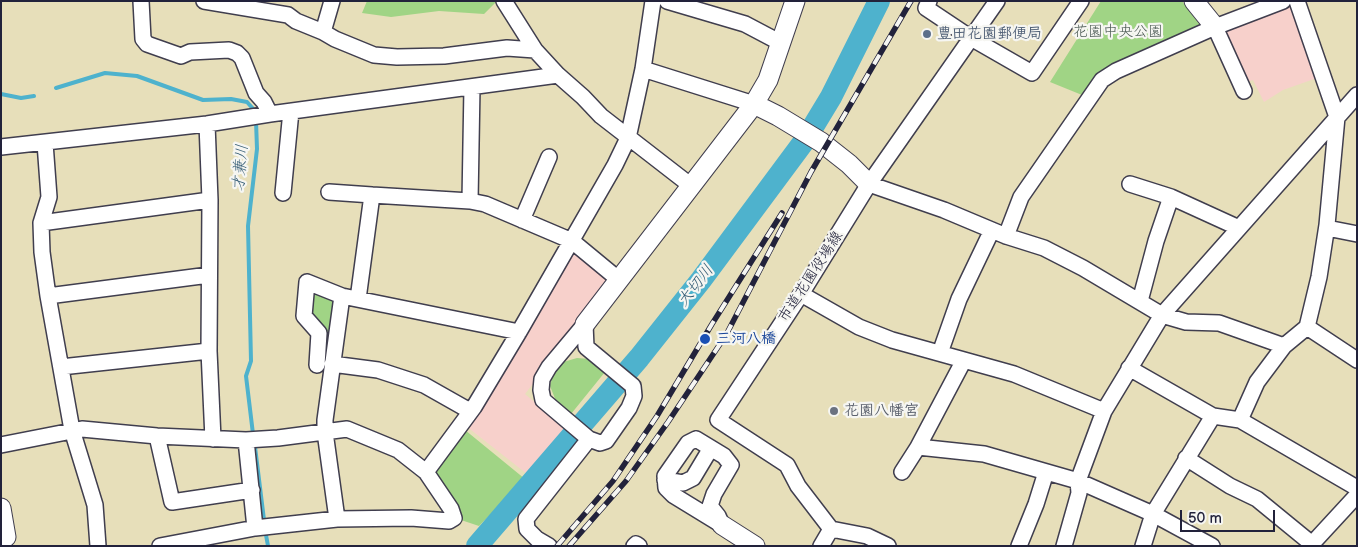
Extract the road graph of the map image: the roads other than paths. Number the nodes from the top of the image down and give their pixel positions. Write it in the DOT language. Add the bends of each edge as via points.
graph roads {
  1 [pos="141,1"];
  2 [pos="204,1"];
  3 [pos="332,1"];
  4 [pos="504,1"];
  5 [pos="653,1"];
  6 [pos="667,1"];
  7 [pos="795,1"];
  8 [pos="929,1"];
  9 [pos="997,1"];
  10 [pos="1082,1"];
  11 [pos="1194,1"];
  12 [pos="1283,1"];
  13 [pos="1297,1"];
  14 [pos="281,7"];
  15 [pos="1215,27"];
  16 [pos="323,32"];
  17 [pos="971,38"];
  18 [pos="781,43"];
  19 [pos="535,50"];
  20 [pos="643,69"];
  21 [pos="558,75"];
  22 [pos="472,87"];
  23 [pos="1244,91"];
  24 [pos="1357,96"];
  25 [pos="754,104"];
  26 [pos="291,111"];
  27 [pos="260,115"];
  28 [pos="1337,117"];
  29 [pos="206,124"];
  30 [pos="628,138"];
  31 [pos="45,142"];
  32 [pos="1,147"];
  33 [pos="549,157"];
  34 [pos="869,184"];
  35 [pos="1130,184"];
  36 [pos="690,185"];
  37 [pos="329,192"];
  38 [pos="283,193"];
  39 [pos="372,195"];
  40 [pos="1171,197"];
  41 [pos="210,200"];
  42 [pos="470,201"];
  43 [pos="522,220"];
  44 [pos="41,223"];
  45 [pos="1239,228"];
  46 [pos="1327,228"];
  47 [pos="999,233"];
  48 [pos="1357,234"];
  49 [pos="572,242"];
  50 [pos="209,274"];
  51 [pos="618,279"];
  52 [pos="801,294"];
  53 [pos="48,296"];
  54 [pos="342,296"];
  55 [pos="358,299"];
  56 [pos="1140,302"];
  57 [pos="1162,315"];
  58 [pos="585,324"];
  59 [pos="1307,327"];
  60 [pos="519,332"];
  61 [pos="1284,346"];
  62 [pos="586,347"];
  63 [pos="209,351"];
  64 [pos="562,351"];
  65 [pos="940,353"];
  66 [pos="964,360"];
  67 [pos="1357,360"];
  68 [pos="325,364"];
  69 [pos="61,367"];
  70 [pos="1129,368"];
  71 [pos="470,411"];
  72 [pos="1104,411"];
  73 [pos="1213,416"];
  74 [pos="1240,420"];
  75 [pos="72,430"];
  76 [pos="325,432"];
  77 [pos="157,436"];
  78 [pos="213,439"];
  79 [pos="589,439"];
  80 [pos="246,440"];
  81 [pos="1,445"];
  82 [pos="918,447"];
  83 [pos="711,448"];
  84 [pos="1186,458"];
  85 [pos="426,472"];
  86 [pos="902,472"];
  87 [pos="1046,472"];
  88 [pos="665,480"];
  89 [pos="1078,481"];
  90 [pos="1357,488"];
  91 [pos="252,490"];
  92 [pos="1357,495"];
  93 [pos="702,507"];
  94 [pos="1,508"];
  95 [pos="1153,514"];
  96 [pos="337,519"];
  97 [pos="722,525"];
  98 [pos="255,528"];
  99 [pos="830,529"];
  100 [pos="6,537"];
  101 [pos="1311,545"];
  102 [pos="98,546"];
  103 [pos="160,546"];
  104 [pos="549,546"];
  105 [pos="634,546"];
  106 [pos="639,546"];
  107 [pos="755,546"];
  108 [pos="821,546"];
  109 [pos="888,546"];
  110 [pos="1019,546"];
  111 [pos="1064,546"];
  112 [pos="1143,546"];
  113 [pos="1212,546"];
  1 -- 27 [label="street" via="147,44 181,56 190,52 229,50 237,53 256,93 264,102"];
  2 -- 14 [label="street"];
  3 -- 16 [label="street"];
  4 -- 19 [label="street"];
  5 -- 20 [label="street"];
  6 -- 18 [label="street" via="745,24"];
  7 -- 18 [label="street"];
  8 -- 17 [label="street" via="926,8"];
  9 -- 17 [label="street, 市道花園役場線"];
  10 -- 17 [label="street" via="1032,73"];
  11 -- 15 [label="street"];
  12 -- 15 [label="street"];
  13 -- 28 [label="street"];
  14 -- 16 [label="street" via="296,21"];
  15 -- 23 [label="street"];
  15 -- 47 [label="street" via="1102,80 1020,197"];
  16 -- 19 [label="street" via="358,50 397,57 444,56 507,48"];
  17 -- 34 [label="street, 市道花園役場線"];
  18 -- 25 [label="street" via="768,80"];
  19 -- 21 [label="street"];
  20 -- 25 [label="street"];
  20 -- 30 [label="street"];
  21 -- 22 [label="street"];
  21 -- 30 [label="street"];
  22 -- 26 [label="street"];
  22 -- 42 [label="street"];
  24 -- 28 [label="street"];
  25 -- 34 [label="street" via="822,142"];
  25 -- 36 [label="street"];
  26 -- 27 [label="street"];
  26 -- 38 [label="street"];
  27 -- 29 [label="street"];
  28 -- 45 [label="street"];
  28 -- 46 [label="street"];
  29 -- 31 [label="street"];
  29 -- 41 [label="street"];
  30 -- 36 [label="street"];
  30 -- 49 [label="street"];
  31 -- 32 [label="street"];
  31 -- 44 [label="street" via="49,197"];
  33 -- 43 [label="street"];
  34 -- 47 [label="street"];
  34 -- 52 [label="street, 市道花園役場線"];
  35 -- 40 [label="street"];
  36 -- 51 [label="street"];
  37 -- 39 [label="street"];
  39 -- 42 [label="street"];
  39 -- 55 [label="street"];
  40 -- 45 [label="street"];
  40 -- 56 [label="street"];
  41 -- 44 [label="street"];
  41 -- 50 [label="street"];
  42 -- 43 [label="street"];
  43 -- 49 [label="street"];
  44 -- 53 [label="street"];
  45 -- 57 [label="street"];
  46 -- 48 [label="street"];
  46 -- 59 [label="street"];
  47 -- 56 [label="street" via="1044,248"];
  47 -- 65 [label="street" via="959,299"];
  49 -- 51 [label="street"];
  49 -- 60 [label="street"];
  50 -- 53 [label="street"];
  50 -- 63 [label="street"];
  51 -- 58 [label="street"];
  52 -- 65 [label="street" via="859,327"];
  52 -- 99 [label="street, 市道花園役場線" via="718,420 787,465 798,486"];
  53 -- 69 [label="street"];
  54 -- 55 [label="street"];
  54 -- 68 [label="street"];
  54 -- 68 [label="street" via="307,282 304,316 318,333"];
  55 -- 60 [label="street"];
  56 -- 57 [label="street"];
  57 -- 61 [label="street" via="1186,322 1219,323"];
  57 -- 70 [label="street"];
  58 -- 62 [label="street"];
  58 -- 64 [label="street"];
  59 -- 61 [label="street"];
  59 -- 67 [label="street"];
  60 -- 71 [label="street"];
  61 -- 74 [label="street" via="1257,382"];
  62 -- 64 [label="street"];
  62 -- 79 [label="street" via="633,386 634,396 606,441 600,443"];
  63 -- 69 [label="street"];
  63 -- 78 [label="street"];
  64 -- 79 [label="street" via="542,379 542,400"];
  65 -- 66 [label="street"];
  66 -- 72 [label="street" via="1014,374"];
  66 -- 82 [label="street"];
  68 -- 71 [label="street" via="378,370 416,382"];
  68 -- 76 [label="street"];
  69 -- 75 [label="street"];
  70 -- 72 [label="street"];
  70 -- 73 [label="street"];
  71 -- 85 [label="street"];
  72 -- 89 [label="street"];
  73 -- 74 [label="street"];
  73 -- 84 [label="street"];
  74 -- 90 [label="street"];
  75 -- 77 [label="street"];
  75 -- 81 [label="street"];
  75 -- 102 [label="street" via="95,505"];
  76 -- 80 [label="street"];
  76 -- 85 [label="street" via="347,429 398,450"];
  76 -- 96 [label="street"];
  77 -- 78 [label="street"];
  77 -- 91 [label="street" via="172,502"];
  78 -- 80 [label="street"];
  79 -- 104 [label="street" via="526,519 527,529"];
  80 -- 91 [label="street"];
  82 -- 86 [label="street"];
  82 -- 87 [label="street" via="984,454"];
  83 -- 88 [label="street" via="693,478 683,483"];
  83 -- 88 [label="street" via="696,439 688,442"];
  83 -- 93 [label="street" via="731,465"];
  84 -- 95 [label="street"];
  84 -- 101 [label="street" via="1257,499"];
  85 -- 96 [label="street" via="452,509 454,518 449,521"];
  87 -- 89 [label="street"];
  87 -- 110 [label="street"];
  88 -- 93 [label="street" via="666,488"];
  89 -- 95 [label="street"];
  89 -- 111 [label="street" via="1079,493"];
  91 -- 98 [label="street"];
  92 -- 101 [label="street"];
  93 -- 97 [label="street"];
  94 -- 100 [label="street"];
  95 -- 112 [label="street"];
  95 -- 113 [label="street"];
  96 -- 98 [label="street"];
  97 -- 107 [label="street"];
  98 -- 103 [label="street"];
  99 -- 108 [label="street"];
  99 -- 109 [label="street" via="867,536"];
  105 -- 106 [label="street"];
}
